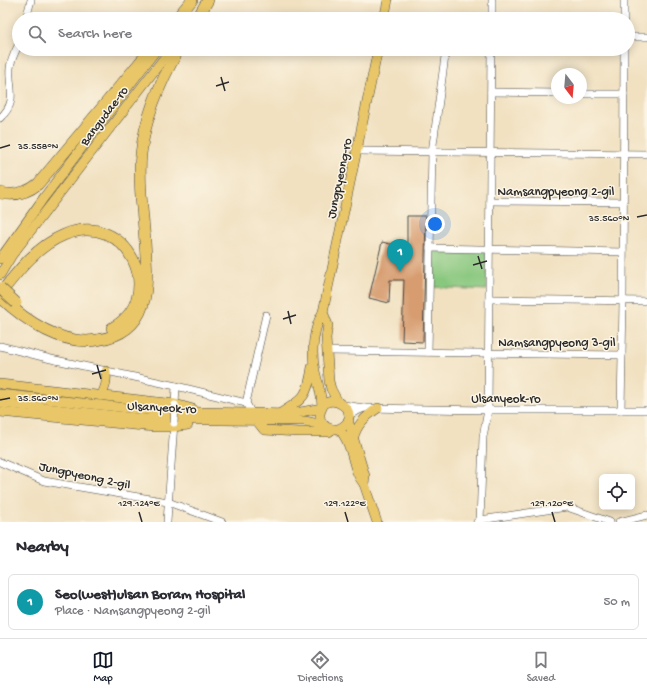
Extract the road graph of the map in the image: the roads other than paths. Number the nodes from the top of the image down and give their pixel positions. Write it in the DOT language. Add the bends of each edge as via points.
graph roads {
  1 [pos="31,0"];
  2 [pos="193,0"];
  3 [pos="208,0"];
  4 [pos="388,0"];
  5 [pos="492,0"];
  6 [pos="624,0"];
  7 [pos="28,12"];
  8 [pos="182,12"];
  9 [pos="185,12"];
  10 [pos="200,12"];
  11 [pos="385,12"];
  12 [pos="492,12"];
  13 [pos="624,12"];
  14 [pos="635,37"];
  15 [pos="647,37"];
  16 [pos="13,56"];
  17 [pos="145,56"];
  18 [pos="152,56"];
  19 [pos="166,56"];
  20 [pos="175,56"];
  21 [pos="377,56"];
  22 [pos="445,56"];
  23 [pos="491,56"];
  24 [pos="624,56"];
  25 [pos="491,92"];
  26 [pos="551,93"];
  27 [pos="587,94"];
  28 [pos="624,94"];
  29 [pos="0,118"];
  30 [pos="358,151"];
  31 [pos="432,152"];
  32 [pos="490,152"];
  33 [pos="624,154"];
  34 [pos="647,154"];
  35 [pos="0,192"];
  36 [pos="490,201"];
  37 [pos="623,202"];
  38 [pos="430,248"];
  39 [pos="489,249"];
  40 [pos="624,252"];
  41 [pos="0,259"];
  42 [pos="0,275"];
  43 [pos="0,288"];
  44 [pos="0,294"];
  45 [pos="0,297"];
  46 [pos="489,299"];
  47 [pos="623,300"];
  48 [pos="647,301"];
  49 [pos="14,306"];
  50 [pos="323,312"];
  51 [pos="266,314"];
  52 [pos="0,346"];
  53 [pos="328,351"];
  54 [pos="428,352"];
  55 [pos="488,353"];
  56 [pos="622,355"];
  57 [pos="314,360"];
  58 [pos="106,371"];
  59 [pos="0,384"];
  60 [pos="176,386"];
  61 [pos="0,394"];
  62 [pos="101,396"];
  63 [pos="0,403"];
  64 [pos="246,403"];
  65 [pos="341,403"];
  66 [pos="175,405"];
  67 [pos="322,408"];
  68 [pos="364,408"];
  69 [pos="378,408"];
  70 [pos="488,410"];
  71 [pos="621,410"];
  72 [pos="647,410"];
  73 [pos="0,412"];
  74 [pos="278,414"];
  75 [pos="213,417"];
  76 [pos="254,417"];
  77 [pos="348,418"];
  78 [pos="173,425"];
  79 [pos="323,425"];
  80 [pos="335,429"];
  81 [pos="353,440"];
  82 [pos="0,462"];
  83 [pos="364,484"];
  84 [pos="168,502"];
  85 [pos="647,515"];
  86 [pos="479,521"];
  87 [pos="167,522"];
  88 [pos="222,522"];
  89 [pos="377,522"];
  90 [pos="610,522"];
  91 [pos="619,522"];
  1 -- 7 [label="street"];
  2 -- 8 [label="highway"];
  2 -- 9 [label="main road"];
  3 -- 10 [label="highway"];
  4 -- 11 [label="main road"];
  5 -- 12 [label="street"];
  6 -- 13 [label="street"];
  14 -- 15 [label="street"];
  16 -- 29 [label="street" via="10,70 12,98 5,114"];
  17 -- 35 [label="highway" via="38,184 18,193"];
  18 -- 41 [label="main road, Bangudae-ro" via="44,196"];
  19 -- 42 [label="main road, Bangudae-ro" via="12,255"];
  20 -- 49 [label="highway" via="154,100 145,127 140,172 147,282 145,299 139,314 119,333 90,341 66,338 39,327"];
  21 -- 30 [label="main road, Jungpyeong-ro"];
  22 -- 31 [label="street"];
  23 -- 25 [label="street, Namsangpyeong 2-gil"];
  24 -- 28 [label="street, Namsangpyeong 2-gil"];
  25 -- 26 [label="street"];
  25 -- 32 [label="street, Namsangpyeong 2-gil"];
  27 -- 28 [label="street"];
  28 -- 33 [label="street, Namsangpyeong 2-gil"];
  30 -- 31 [label="street"];
  30 -- 50 [label="main road, Jungpyeong-ro"];
  31 -- 32 [label="street"];
  31 -- 38 [label="street"];
  32 -- 33 [label="street"];
  32 -- 36 [label="street, Namsangpyeong 2-gil"];
  33 -- 34 [label="street"];
  33 -- 37 [label="street, Namsangpyeong 2-gil"];
  36 -- 37 [label="street, Namsangpyeong 2-gil"];
  36 -- 39 [label="street, Namsangpyeong 3-gil"];
  37 -- 40 [label="street, Namsangpyeong 2-gil"];
  38 -- 39 [label="street"];
  38 -- 54 [label="street"];
  39 -- 40 [label="street"];
  39 -- 46 [label="street, Namsangpyeong 3-gil"];
  40 -- 47 [label="street, Namsangpyeong 2-gil"];
  43 -- 49 [label="highway, bridge"];
  44 -- 49 [label="highway" via="18,271 42,248 58,238 78,231 98,231 117,239 130,253 137,271 138,293 132,311 118,325 102,332 83,334 58,327"];
  45 -- 49 [label="highway"];
  46 -- 47 [label="street"];
  46 -- 55 [label="street, Namsangpyeong 3-gil"];
  47 -- 48 [label="street"];
  47 -- 56 [label="street, Namsangpyeong 3-gil"];
  50 -- 53 [label="main road" via="328,325"];
  50 -- 57 [label="main road" via="317,322"];
  51 -- 64 [label="street"];
  52 -- 58 [label="street, Ulsanyeok-ro"];
  53 -- 54 [label="street, Namsangpyeong 3-gil"];
  53 -- 65 [label="main road" via="331,389"];
  54 -- 55 [label="street, Namsangpyeong 3-gil"];
  55 -- 56 [label="street, Namsangpyeong 3-gil"];
  55 -- 70 [label="street"];
  56 -- 71 [label="street"];
  57 -- 67 [label="main road"];
  57 -- 74 [label="main road" via="305,395"];
  58 -- 60 [label="street, Ulsanyeok-ro"];
  58 -- 62 [label="main road" via="107,380"];
  59 -- 62 [label="main road"];
  60 -- 64 [label="street, Ulsanyeok-ro"];
  60 -- 66 [label="street"];
  61 -- 75 [label="main road, Ulsanyeok-ro"];
  62 -- 66 [label="main road"];
  63 -- 75 [label="main road, Ulsanyeok-ro" via="145,419"];
  64 -- 76 [label="street"];
  65 -- 67 [label="main road" via="329,402"];
  65 -- 68 [label="street, Ulsanyeok-ro"];
  65 -- 77 [label="main road" via="348,411"];
  66 -- 75 [label="main road"];
  66 -- 78 [label="street, bridge"];
  67 -- 74 [label="main road, Ulsanyeok-ro"];
  67 -- 79 [label="main road" via="320,417"];
  68 -- 69 [label="street, Ulsanyeok-ro"];
  68 -- 77 [label="street"];
  69 -- 70 [label="street, Ulsanyeok-ro"];
  69 -- 81 [label="main road" via="367,415 355,432"];
  70 -- 71 [label="street, Ulsanyeok-ro"];
  70 -- 86 [label="street" via="483,437"];
  71 -- 72 [label="street, Ulsanyeok-ro"];
  73 -- 78 [label="main road" via="154,427"];
  74 -- 76 [label="main road, Ulsanyeok-ro"];
  75 -- 76 [label="main road, Ulsanyeok-ro"];
  75 -- 78 [label="main road"];
  76 -- 79 [label="main road, Ulsanyeok-ro"];
  76 -- 80 [label="main road" via="264,430 329,432"];
  77 -- 80 [label="main road" via="342,427"];
  77 -- 81 [label="main road"];
  78 -- 84 [label="street"];
  79 -- 80 [label="main road"];
  80 -- 83 [label="main road" via="344,435"];
  81 -- 83 [label="main road" via="365,476"];
  82 -- 84 [label="street, Jungpyeong 2-gil" via="44,481"];
  83 -- 89 [label="main road"];
  84 -- 87 [label="street"];
  84 -- 88 [label="street, Jungpyeong 2-gil"];
  85 -- 91 [label="street"];
  86 -- 90 [label="street" via="567,507"];
}
